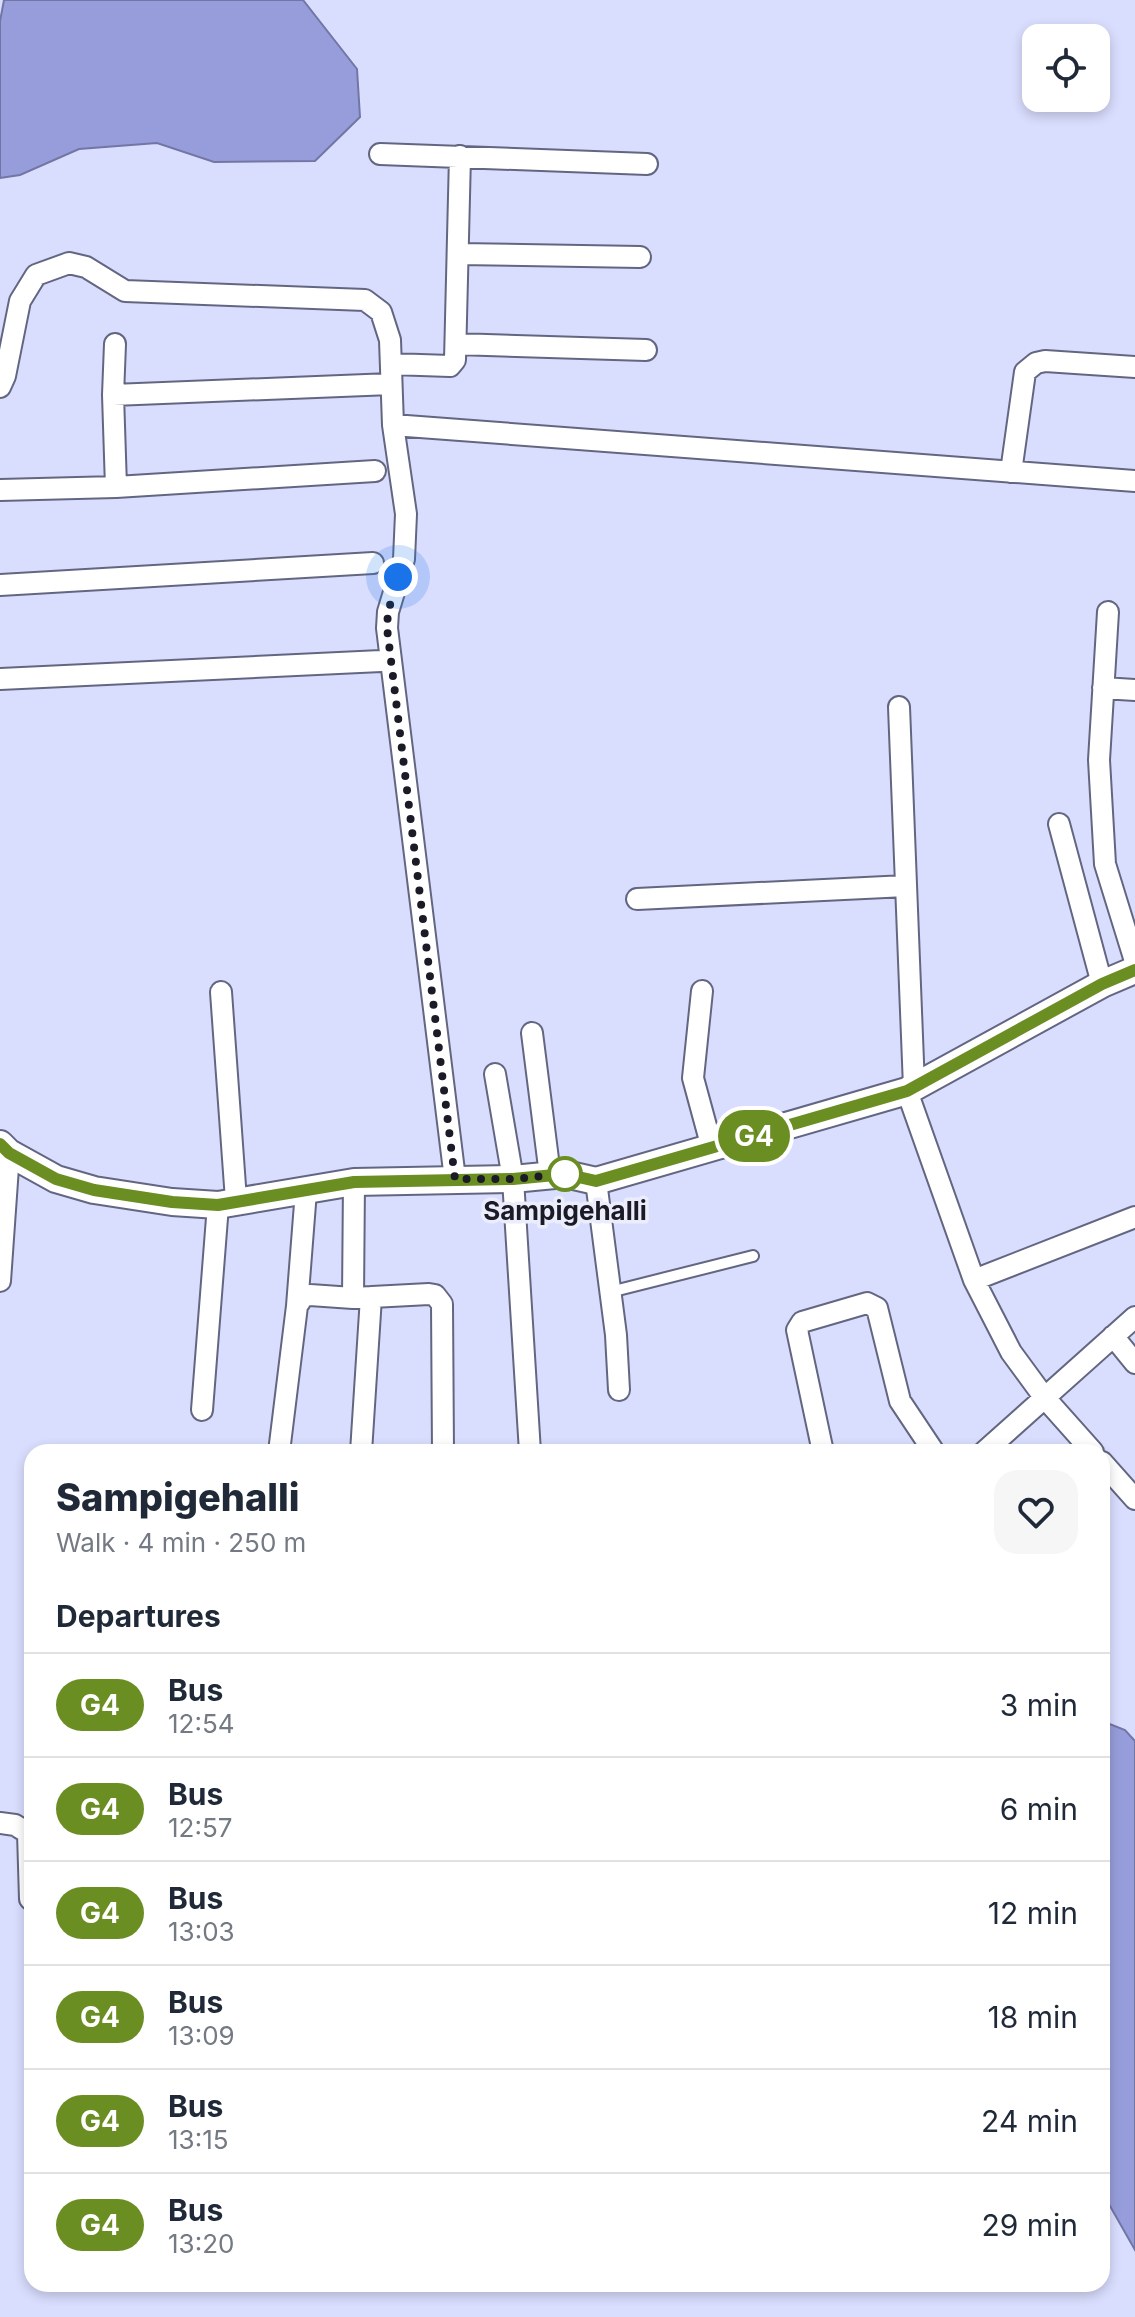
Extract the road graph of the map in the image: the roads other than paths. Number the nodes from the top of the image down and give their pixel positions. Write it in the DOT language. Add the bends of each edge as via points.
graph roads {
  1 [pos="380,154"];
  2 [pos="460,156"];
  3 [pos="647,164"];
  4 [pos="459,254"];
  5 [pos="640,257"];
  6 [pos="115,344"];
  7 [pos="456,344"];
  8 [pos="646,350"];
  9 [pos="1135,367"];
  10 [pos="391,374"];
  11 [pos="0,387"];
  12 [pos="113,395"];
  13 [pos="393,425"];
  14 [pos="375,471"];
  15 [pos="1011,472"];
  16 [pos="1135,481"];
  17 [pos="116,487"];
  18 [pos="0,490"];
  19 [pos="373,563"];
  20 [pos="0,585"];
  21 [pos="1108,612"];
  22 [pos="381,661"];
  23 [pos="0,679"];
  24 [pos="1103,688"];
  25 [pos="1135,690"];
  26 [pos="899,707"];
  27 [pos="1059,824"];
  28 [pos="906,886"];
  29 [pos="637,899"];
  30 [pos="1135,961"];
  31 [pos="1135,970"];
  32 [pos="1102,984"];
  33 [pos="702,991"];
  34 [pos="221,992"];
  35 [pos="532,1033"];
  36 [pos="495,1074"];
  37 [pos="910,1089"];
  38 [pos="712,1148"];
  39 [pos="4,1149"];
  40 [pos="550,1175"];
  41 [pos="455,1179"];
  42 [pos="513,1179"];
  43 [pos="596,1181"];
  44 [pos="354,1182"];
  45 [pos="306,1191"];
  46 [pos="227,1202"];
  47 [pos="1135,1217"];
  48 [pos="753,1256"];
  49 [pos="974,1280"];
  50 [pos="0,1281"];
  51 [pos="610,1292"];
  52 [pos="362,1298"];
  53 [pos="297,1306"];
  54 [pos="1135,1317"];
  55 [pos="1113,1336"];
  56 [pos="1135,1363"];
  57 [pos="619,1390"];
  58 [pos="1044,1397"];
  59 [pos="202,1410"];
  60 [pos="280,1444"];
  61 [pos="361,1444"];
  62 [pos="443,1444"];
  63 [pos="530,1444"];
  64 [pos="821,1444"];
  65 [pos="929,1444"];
  66 [pos="993,1444"];
  67 [pos="1086,1444"];
  68 [pos="1110,1471"];
  69 [pos="1135,1499"];
  70 [pos="0,1823"];
  71 [pos="24,1831"];
  1 -- 2 [label="street"];
  2 -- 3 [label="street"];
  2 -- 4 [label="street"];
  4 -- 5 [label="street"];
  4 -- 7 [label="street"];
  6 -- 12 [label="street"];
  7 -- 8 [label="street"];
  7 -- 10 [label="street" via="450,366"];
  9 -- 15 [label="street" via="1045,361 1025,372"];
  10 -- 11 [label="street" via="390,340 381,312 365,300 125,291 86,267 69,263 36,275 20,301"];
  10 -- 12 [label="street"];
  10 -- 13 [label="street"];
  12 -- 17 [label="street"];
  13 -- 15 [label="street"];
  13 -- 41 [label="street" via="406,536 387,628"];
  14 -- 17 [label="street"];
  15 -- 16 [label="street"];
  17 -- 18 [label="street"];
  19 -- 20 [label="street"];
  21 -- 24 [label="street"];
  22 -- 23 [label="street"];
  24 -- 25 [label="street"];
  24 -- 30 [label="street" via="1099,760 1105,864"];
  26 -- 28 [label="street"];
  27 -- 32 [label="street"];
  28 -- 29 [label="street"];
  28 -- 37 [label="street"];
  31 -- 32 [label="street"];
  32 -- 37 [label="street"];
  33 -- 38 [label="street" via="693,1078"];
  34 -- 46 [label="street"];
  35 -- 40 [label="street"];
  36 -- 42 [label="street"];
  37 -- 38 [label="street"];
  37 -- 49 [label="street"];
  38 -- 43 [label="street"];
  39 -- 46 [label="street" via="56,1179 94,1190 149,1200"];
  39 -- 50 [label="street"];
  40 -- 42 [label="street"];
  40 -- 43 [label="street"];
  41 -- 42 [label="street"];
  41 -- 44 [label="street"];
  42 -- 63 [label="street"];
  43 -- 51 [label="street"];
  44 -- 45 [label="street"];
  44 -- 52 [label="street"];
  45 -- 46 [label="street"];
  45 -- 53 [label="street"];
  46 -- 59 [label="street"];
  47 -- 49 [label="street"];
  48 -- 51 [label="lane"];
  49 -- 58 [label="street" via="1011,1352"];
  51 -- 57 [label="street"];
  52 -- 53 [label="street" via="310,1295"];
  52 -- 61 [label="street"];
  52 -- 62 [label="street" via="429,1294 440,1299"];
  53 -- 60 [label="street"];
  54 -- 55 [label="street"];
  55 -- 56 [label="street"];
  55 -- 58 [label="street"];
  58 -- 66 [label="street"];
  58 -- 67 [label="street"];
  64 -- 65 [label="street" via="797,1330 802,1322 867,1303 877,1308 900,1401"];
  68 -- 69 [label="street"];
  70 -- 71 [label="street"];
}
